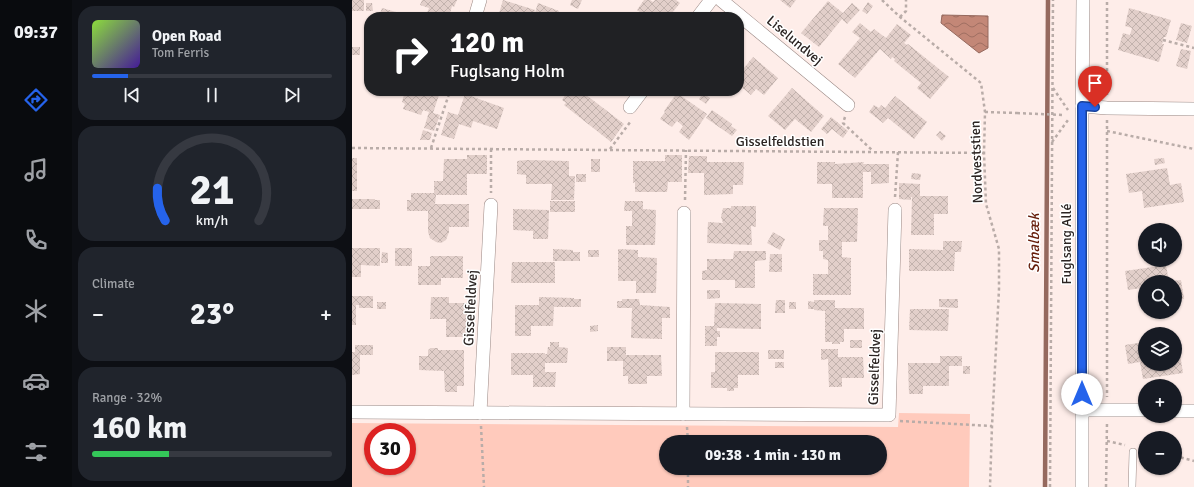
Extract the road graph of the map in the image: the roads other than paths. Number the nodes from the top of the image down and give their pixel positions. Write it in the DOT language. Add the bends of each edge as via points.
graph roads {
  1 [pos="480,0"];
  2 [pos="711,0"];
  3 [pos="721,0"];
  4 [pos="1083,0"];
  5 [pos="476,12"];
  6 [pos="702,12"];
  7 [pos="736,12"];
  8 [pos="744,19"];
  9 [pos="638,96"];
  10 [pos="848,105"];
  11 [pos="1082,106"];
  12 [pos="630,107"];
  13 [pos="1194,109"];
  14 [pos="491,205"];
  15 [pos="895,210"];
  16 [pos="684,213"];
  17 [pos="1082,410"];
  18 [pos="1138,410"];
  19 [pos="1182,411"];
  20 [pos="1194,411"];
  21 [pos="352,412"];
  22 [pos="480,413"];
  23 [pos="683,414"];
  24 [pos="1133,452"];
  25 [pos="1082,487"];
  26 [pos="1132,487"];
  1 -- 5 [label="street"];
  2 -- 6 [label="street"];
  3 -- 7 [label="street, Liselundvej"];
  4 -- 11 [label="street, Fuglsang Allé"];
  8 -- 10 [label="street, Liselundvej"];
  9 -- 12 [label="street"];
  11 -- 13 [label="street"];
  11 -- 17 [label="street, Fuglsang Allé"];
  14 -- 22 [label="street, Gisselfeldvej"];
  15 -- 23 [label="street, Gisselfeldvej" via="889,415"];
  16 -- 23 [label="street"];
  17 -- 18 [label="street"];
  17 -- 25 [label="street, Fuglsang Allé"];
  19 -- 20 [label="street"];
  21 -- 22 [label="street, Gisselfeldvej"];
  22 -- 23 [label="street, Gisselfeldvej"];
  24 -- 26 [label="lane"];
}
